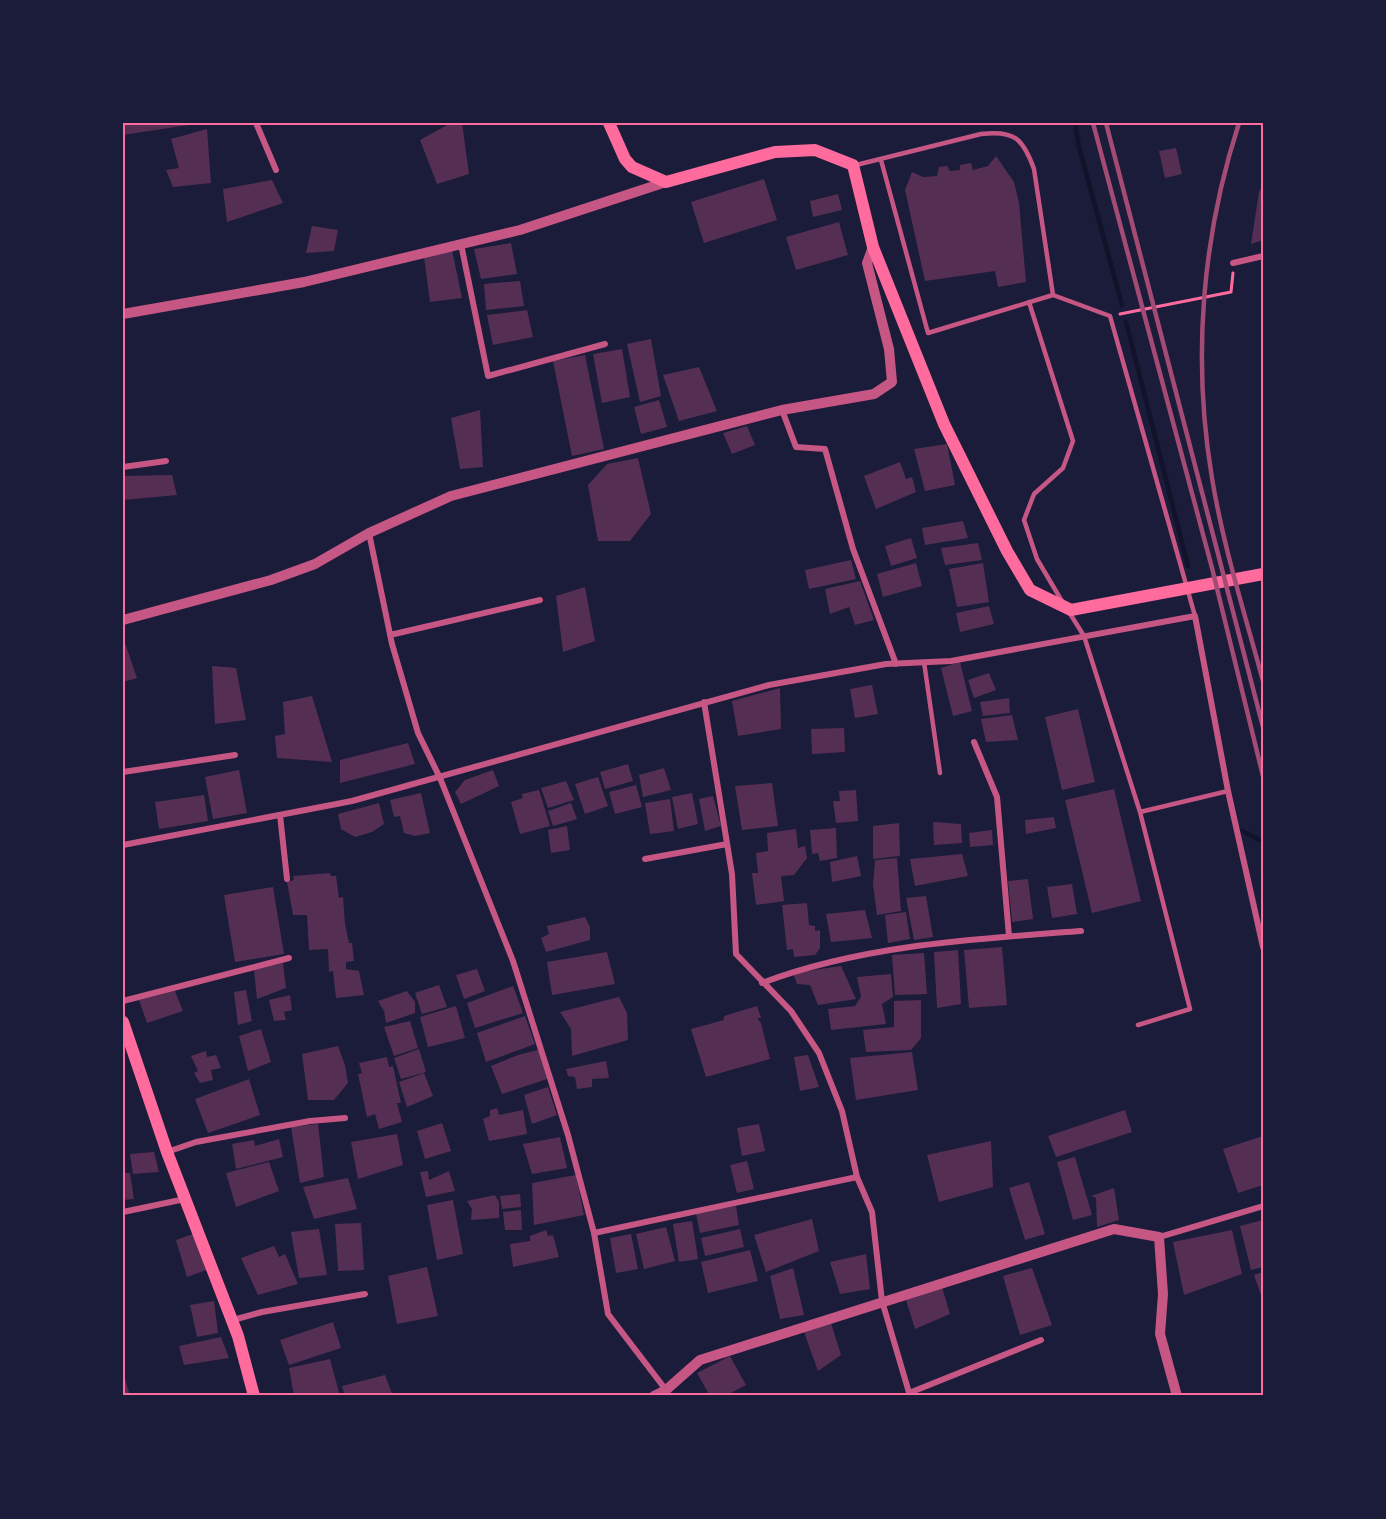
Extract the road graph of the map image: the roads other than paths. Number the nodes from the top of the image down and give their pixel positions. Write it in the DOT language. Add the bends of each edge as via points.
graph roads {
  1 [pos="256,123"];
  2 [pos="609,123"];
  3 [pos="881,160"];
  4 [pos="853,165"];
  5 [pos="276,170"];
  6 [pos="666,182"];
  7 [pos="461,244"];
  8 [pos="873,247"];
  9 [pos="1263,256"];
  10 [pos="1233,263"];
  11 [pos="1053,296"];
  12 [pos="1029,302"];
  13 [pos="123,314"];
  14 [pos="605,344"];
  15 [pos="782,410"];
  16 [pos="166,461"];
  17 [pos="123,467"];
  18 [pos="369,533"];
  19 [pos="1263,573"];
  20 [pos="540,600"];
  21 [pos="1195,616"];
  22 [pos="123,620"];
  23 [pos="390,635"];
  24 [pos="1084,636"];
  25 [pos="924,662"];
  26 [pos="896,664"];
  27 [pos="704,702"];
  28 [pos="974,742"];
  29 [pos="235,755"];
  30 [pos="123,772"];
  31 [pos="940,773"];
  32 [pos="440,778"];
  33 [pos="1228,791"];
  34 [pos="1140,812"];
  35 [pos="280,814"];
  36 [pos="123,844"];
  37 [pos="727,844"];
  38 [pos="645,859"];
  39 [pos="287,879"];
  40 [pos="1081,931"];
  41 [pos="1009,936"];
  42 [pos="1263,947"];
  43 [pos="289,958"];
  44 [pos="762,983"];
  45 [pos="123,1001"];
  46 [pos="123,1022"];
  47 [pos="1138,1025"];
  48 [pos="345,1118"];
  49 [pos="167,1152"];
  50 [pos="857,1177"];
  51 [pos="185,1199"];
  52 [pos="1263,1206"];
  53 [pos="123,1212"];
  54 [pos="594,1233"];
  55 [pos="1159,1237"];
  56 [pos="365,1294"];
  57 [pos="882,1301"];
  58 [pos="232,1320"];
  59 [pos="1041,1340"];
  60 [pos="666,1390"];
  61 [pos="909,1395"];
  62 [pos="254,1396"];
  63 [pos="654,1396"];
  64 [pos="1177,1396"];
  1 -- 5 [label="street"];
  2 -- 6 [label="main road" via="625,159 633,167"];
  3 -- 4 [label="lane"];
  3 -- 11 [label="lane" via="981,134 1000,132 1018,139 1034,169"];
  3 -- 12 [label="lane" via="928,333"];
  4 -- 6 [label="main road" via="816,150 775,152"];
  4 -- 8 [label="main road"];
  6 -- 7 [label="street" via="520,230"];
  7 -- 13 [label="street" via="304,282"];
  7 -- 14 [label="street" via="489,376"];
  8 -- 15 [label="street" via="867,263 892,382 874,394"];
  8 -- 19 [label="main road" via="944,424 1030,590 1071,610"];
  9 -- 10 [label="street"];
  11 -- 12 [label="lane"];
  11 -- 21 [label="lane" via="1110,316"];
  12 -- 24 [label="lane" via="1072,441 1063,468 1034,494 1023,520 1037,559"];
  15 -- 18 [label="street" via="451,496"];
  15 -- 26 [label="street" via="795,447 825,449 853,549"];
  16 -- 17 [label="street"];
  18 -- 22 [label="street" via="315,564 271,580"];
  18 -- 23 [label="street"];
  20 -- 23 [label="street"];
  21 -- 24 [label="street"];
  21 -- 33 [label="street"];
  23 -- 32 [label="street" via="418,734"];
  24 -- 25 [label="street" via="951,661"];
  24 -- 34 [label="lane"];
  25 -- 26 [label="street"];
  25 -- 31 [label="lane"];
  26 -- 27 [label="street" via="769,685"];
  27 -- 32 [label="street"];
  27 -- 37 [label="street"];
  28 -- 41 [label="street" via="997,797"];
  29 -- 30 [label="street"];
  32 -- 35 [label="street" via="352,801"];
  32 -- 54 [label="street" via="513,961 568,1135"];
  33 -- 34 [label="lane"];
  33 -- 42 [label="street"];
  34 -- 47 [label="lane" via="1190,1009"];
  35 -- 36 [label="street"];
  35 -- 39 [label="street"];
  37 -- 38 [label="street"];
  37 -- 44 [label="street" via="736,954"];
  40 -- 41 [label="street"];
  41 -- 44 [label="street" via="870,953"];
  43 -- 45 [label="street"];
  44 -- 50 [label="street" via="791,1011 819,1053 842,1111"];
  46 -- 49 [label="main road"];
  48 -- 49 [label="street" via="196,1142"];
  49 -- 51 [label="main road"];
  50 -- 54 [label="street"];
  50 -- 57 [label="street" via="872,1212"];
  51 -- 53 [label="street"];
  51 -- 58 [label="main road"];
  52 -- 55 [label="street"];
  54 -- 60 [label="street" via="608,1314"];
  55 -- 57 [label="street" via="1114,1229"];
  55 -- 64 [label="street" via="1163,1294 1160,1334"];
  56 -- 58 [label="street"];
  57 -- 60 [label="street" via="700,1360"];
  57 -- 61 [label="street"];
  58 -- 62 [label="main road"];
  59 -- 61 [label="street"];
  60 -- 63 [label="street"];
}
